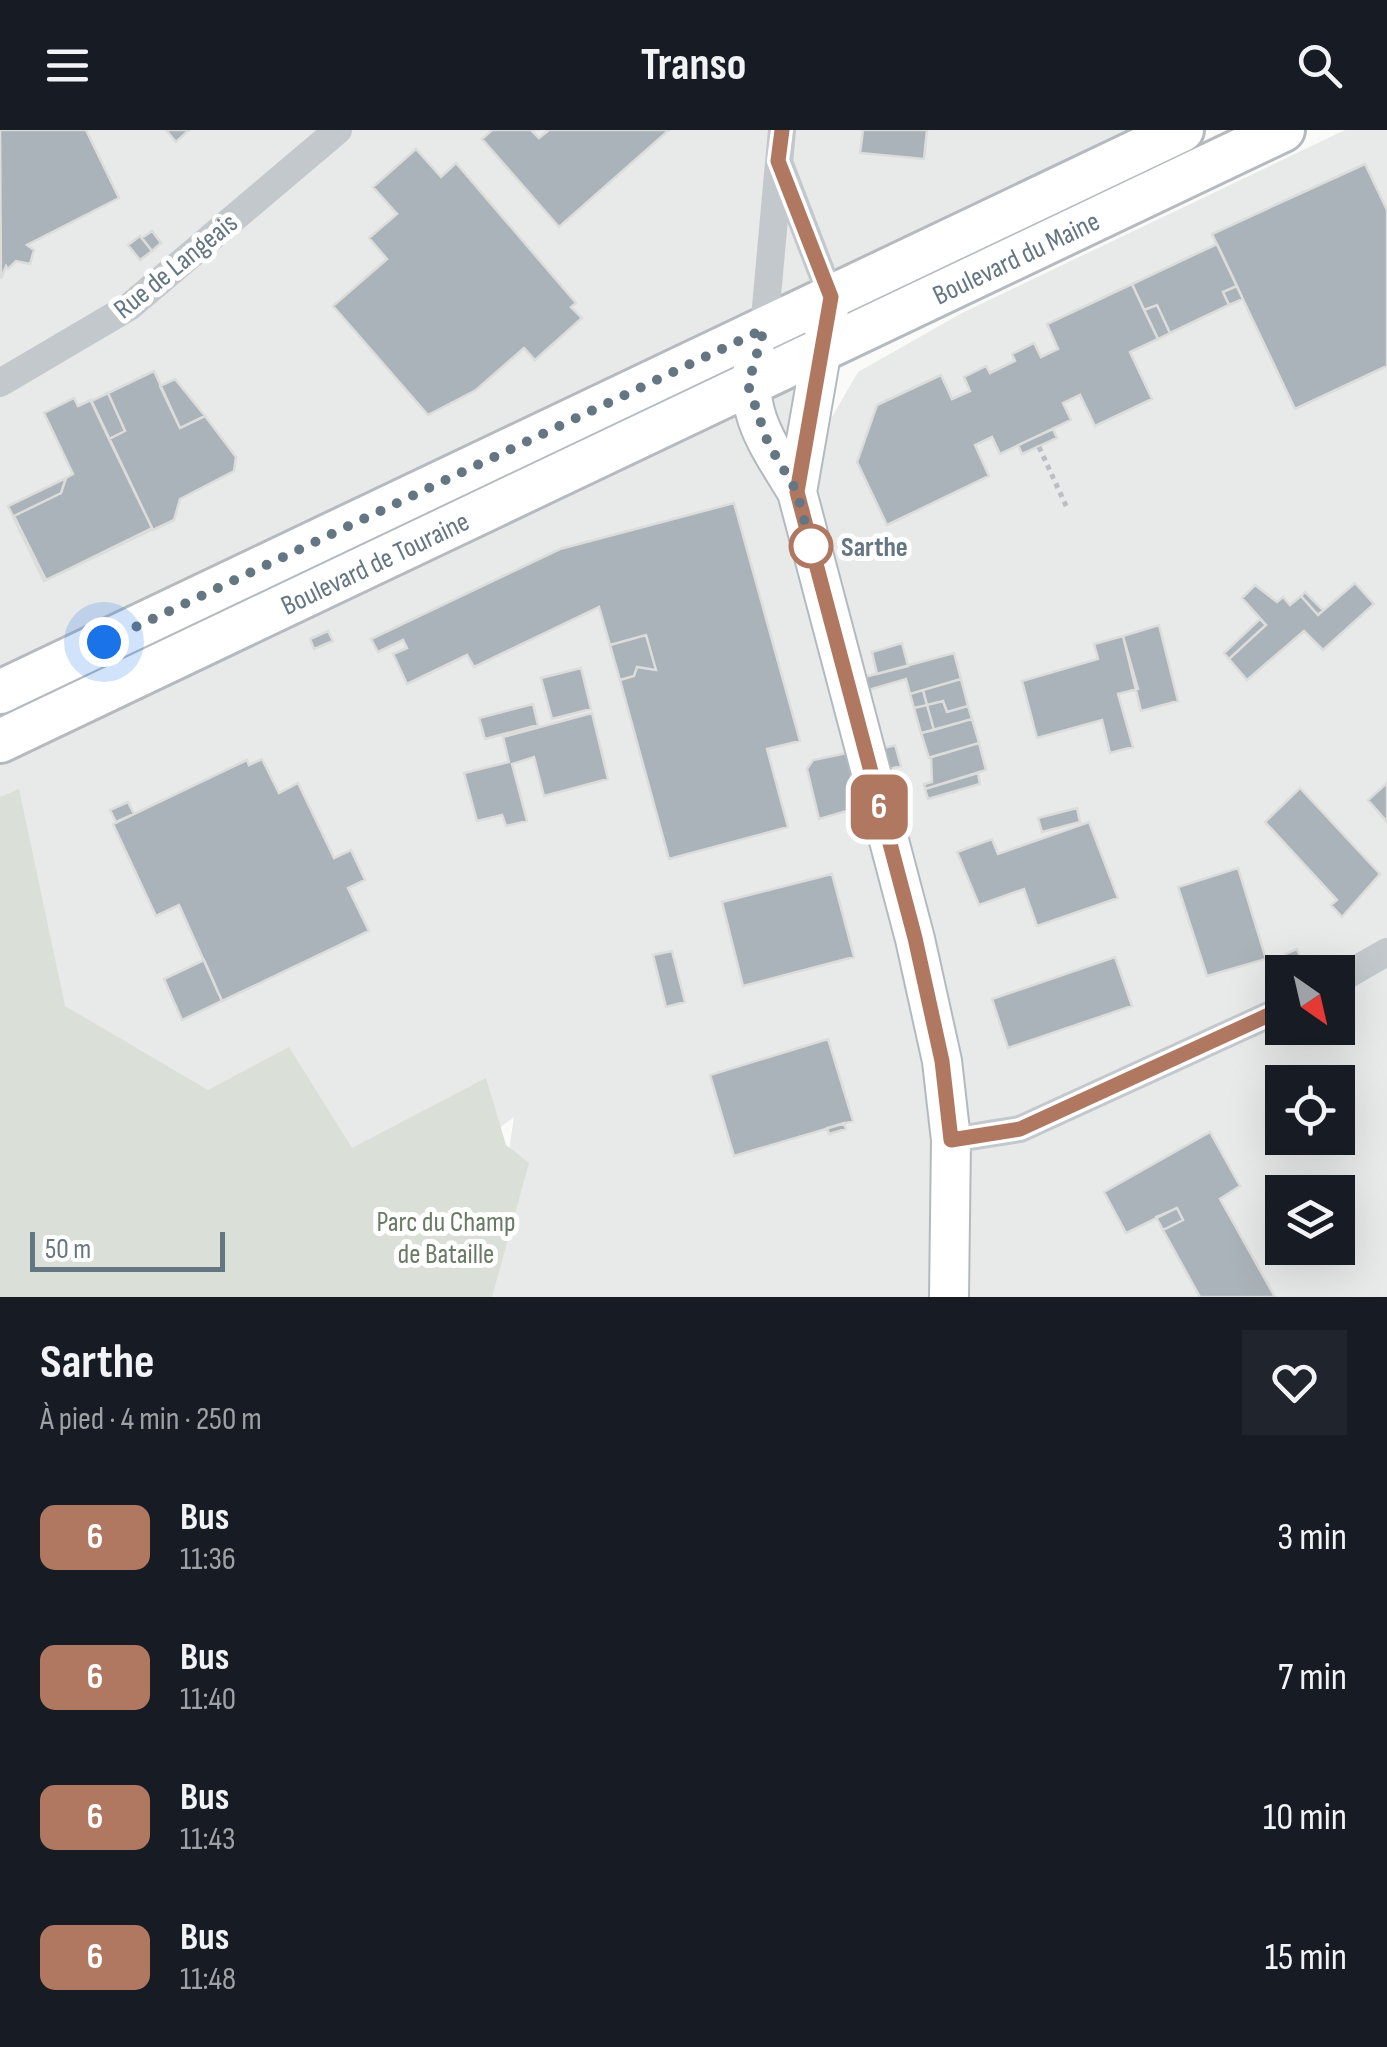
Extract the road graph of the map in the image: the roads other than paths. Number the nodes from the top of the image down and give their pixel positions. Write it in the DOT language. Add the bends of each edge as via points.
graph roads {
  1 [pos="338,130"];
  2 [pos="782,130"];
  3 [pos="1182,130"];
  4 [pos="1284,130"];
  5 [pos="778,161"];
  6 [pos="831,297"];
  7 [pos="764,329"];
  8 [pos="818,352"];
  9 [pos="0,383"];
  10 [pos="748,385"];
  11 [pos="797,492"];
  12 [pos="0,692"];
  13 [pos="0,741"];
  14 [pos="1387,952"];
  15 [pos="1355,970"];
  16 [pos="1265,1017"];
  17 [pos="951,1140"];
  18 [pos="950,1297"];
  1 -- 9 [label="street, Rue de Langeais" via="129,307"];
  2 -- 5 [label="street"];
  3 -- 6 [label="main road, Boulevard du Maine"];
  4 -- 8 [label="main road, Boulevard du Maine"];
  5 -- 6 [label="street"];
  5 -- 7 [label="street"];
  6 -- 7 [label="main road, Boulevard du Maine"];
  6 -- 8 [label="street"];
  7 -- 10 [label="street"];
  7 -- 12 [label="main road, Boulevard de Touraine"];
  8 -- 10 [label="main road, Boulevard du Maine"];
  8 -- 11 [label="street"];
  10 -- 11 [label="street" via="768,443"];
  10 -- 13 [label="main road, Boulevard de Touraine"];
  11 -- 17 [label="street" via="915,938 942,1061"];
  14 -- 15 [label="street"];
  16 -- 17 [label="street" via="1020,1129"];
  17 -- 18 [label="street"];
}
